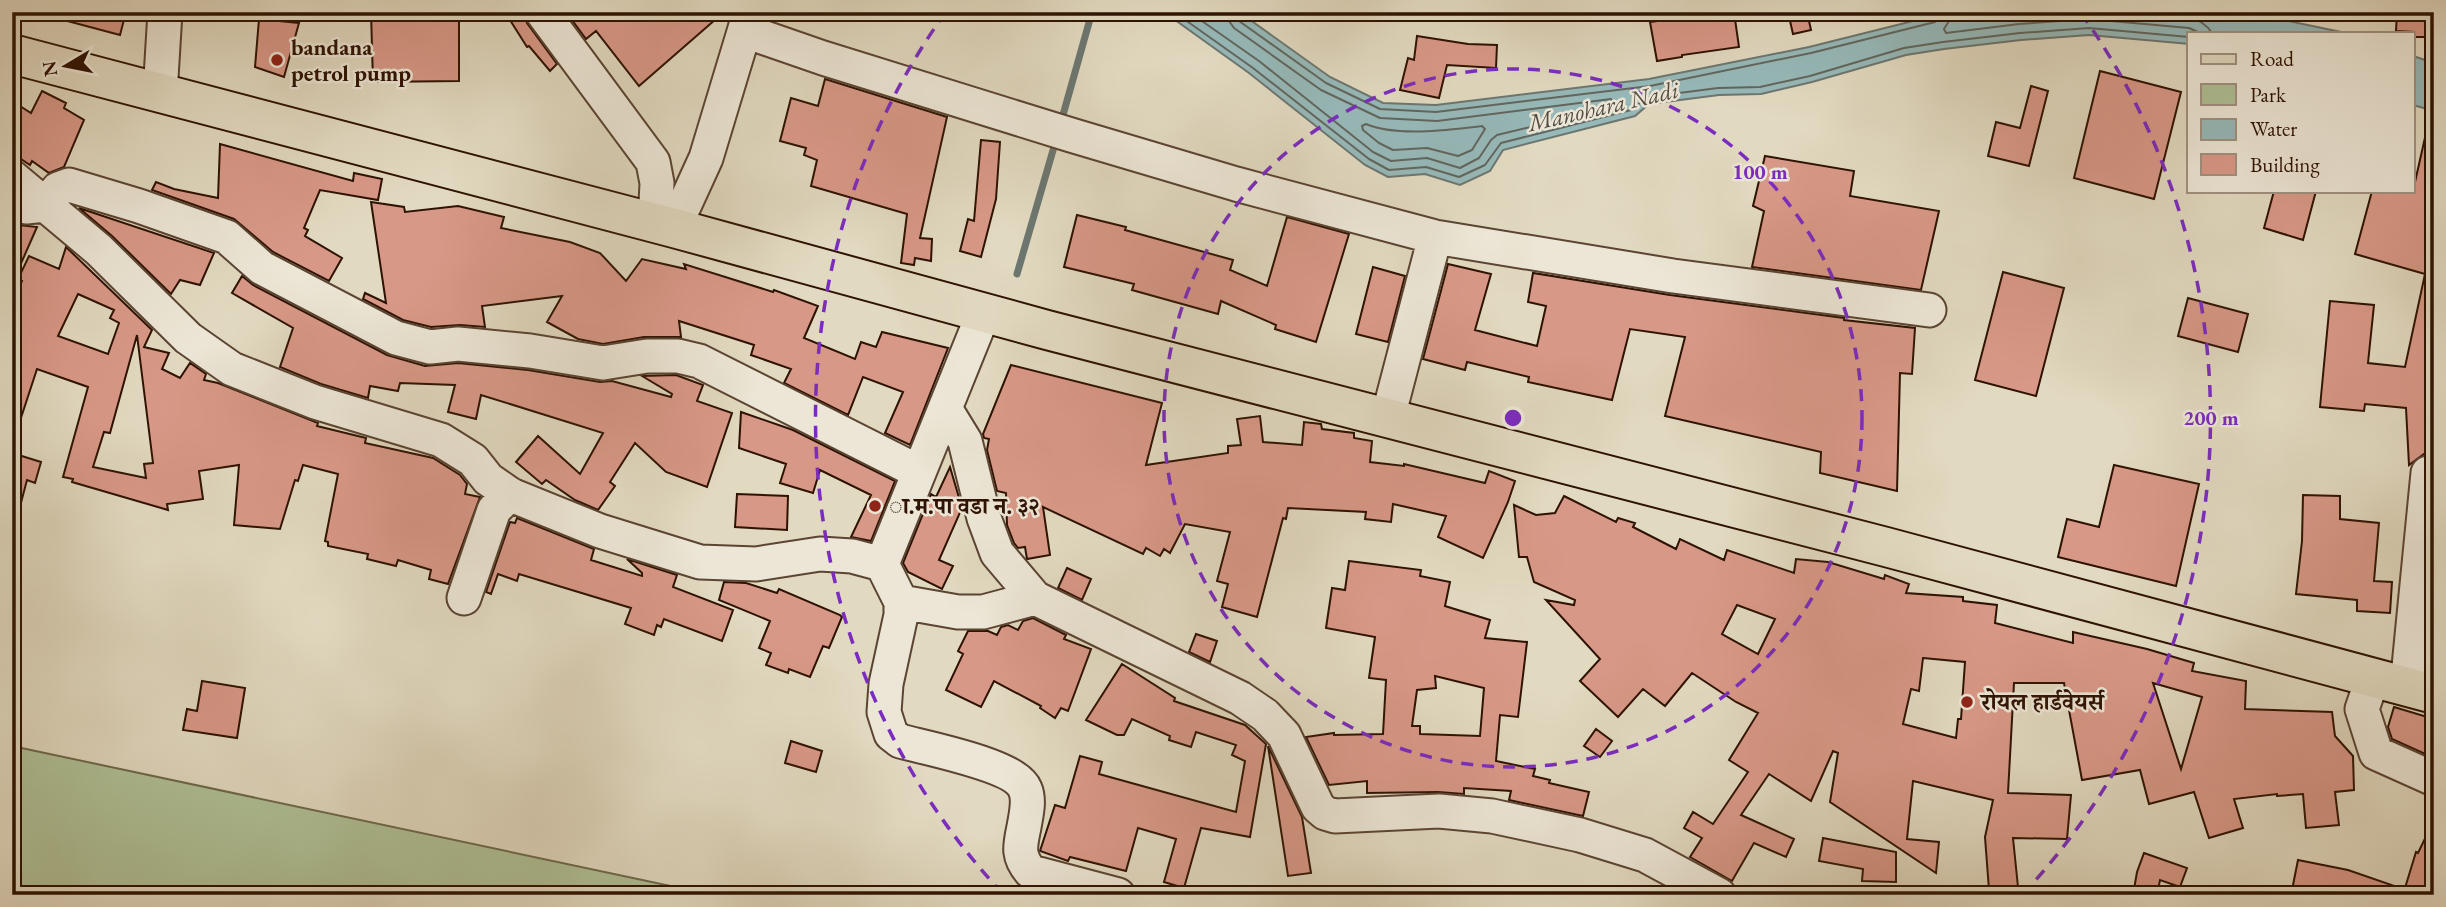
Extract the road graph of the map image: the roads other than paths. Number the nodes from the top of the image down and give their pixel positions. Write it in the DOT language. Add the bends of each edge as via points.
graph roads {
  1 [pos="165,12"];
  2 [pos="542,12"];
  3 [pos="748,22"];
  4 [pos="12,54"];
  5 [pos="160,94"];
  6 [pos="12,177"];
  7 [pos="12,203"];
  8 [pos="46,205"];
  9 [pos="665,225"];
  10 [pos="1436,237"];
  11 [pos="1929,310"];
  12 [pos="984,312"];
  13 [pos="946,410"];
  14 [pos="1388,416"];
  15 [pos="919,472"];
  16 [pos="2434,472"];
  17 [pos="510,494"];
  18 [pos="882,564"];
  19 [pos="464,598"];
  20 [pos="1035,598"];
  21 [pos="901,602"];
  22 [pos="2405,686"];
  23 [pos="2434,779"];
  24 [pos="1118,895"];
  25 [pos="1719,895"];
  1 -- 5 [label="street"];
  2 -- 9 [label="street" via="653,162"];
  3 -- 9 [label="street" via="706,158"];
  3 -- 10 [label="street" via="1071,135"];
  4 -- 5 [label="main road"];
  5 -- 9 [label="main road"];
  6 -- 8 [label="street"];
  7 -- 8 [label="street" via="30,208"];
  8 -- 15 [label="street" via="58,189 69,185 188,222 227,237 262,268 396,338 430,347 458,344 603,363 648,356 699,360"];
  8 -- 17 [label="street" via="188,338 232,369 315,402 441,440 473,460 488,479"];
  9 -- 12 [label="main road"];
  10 -- 11 [label="street" via="1673,276"];
  10 -- 14 [label="street"];
  12 -- 13 [label="street"];
  12 -- 14 [label="main road"];
  13 -- 15 [label="street"];
  13 -- 20 [label="street" via="965,442 997,553"];
  14 -- 22 [label="main road"];
  15 -- 18 [label="street"];
  16 -- 22 [label="street" via="2428,473"];
  17 -- 18 [label="street" via="600,531 700,562 756,564 820,554 852,555"];
  17 -- 19 [label="street" via="494,510"];
  18 -- 21 [label="street"];
  20 -- 21 [label="street" via="983,612"];
  20 -- 25 [label="street" via="1240,698 1265,715 1284,734 1325,813 1439,811 1492,816 1644,855"];
  21 -- 24 [label="street" via="886,684 884,712 891,734 900,741 1001,769 1018,778 1026,790 1027,809 1019,849 1031,872"];
  22 -- 23 [label="street" via="2362,709 2376,753"];
}
